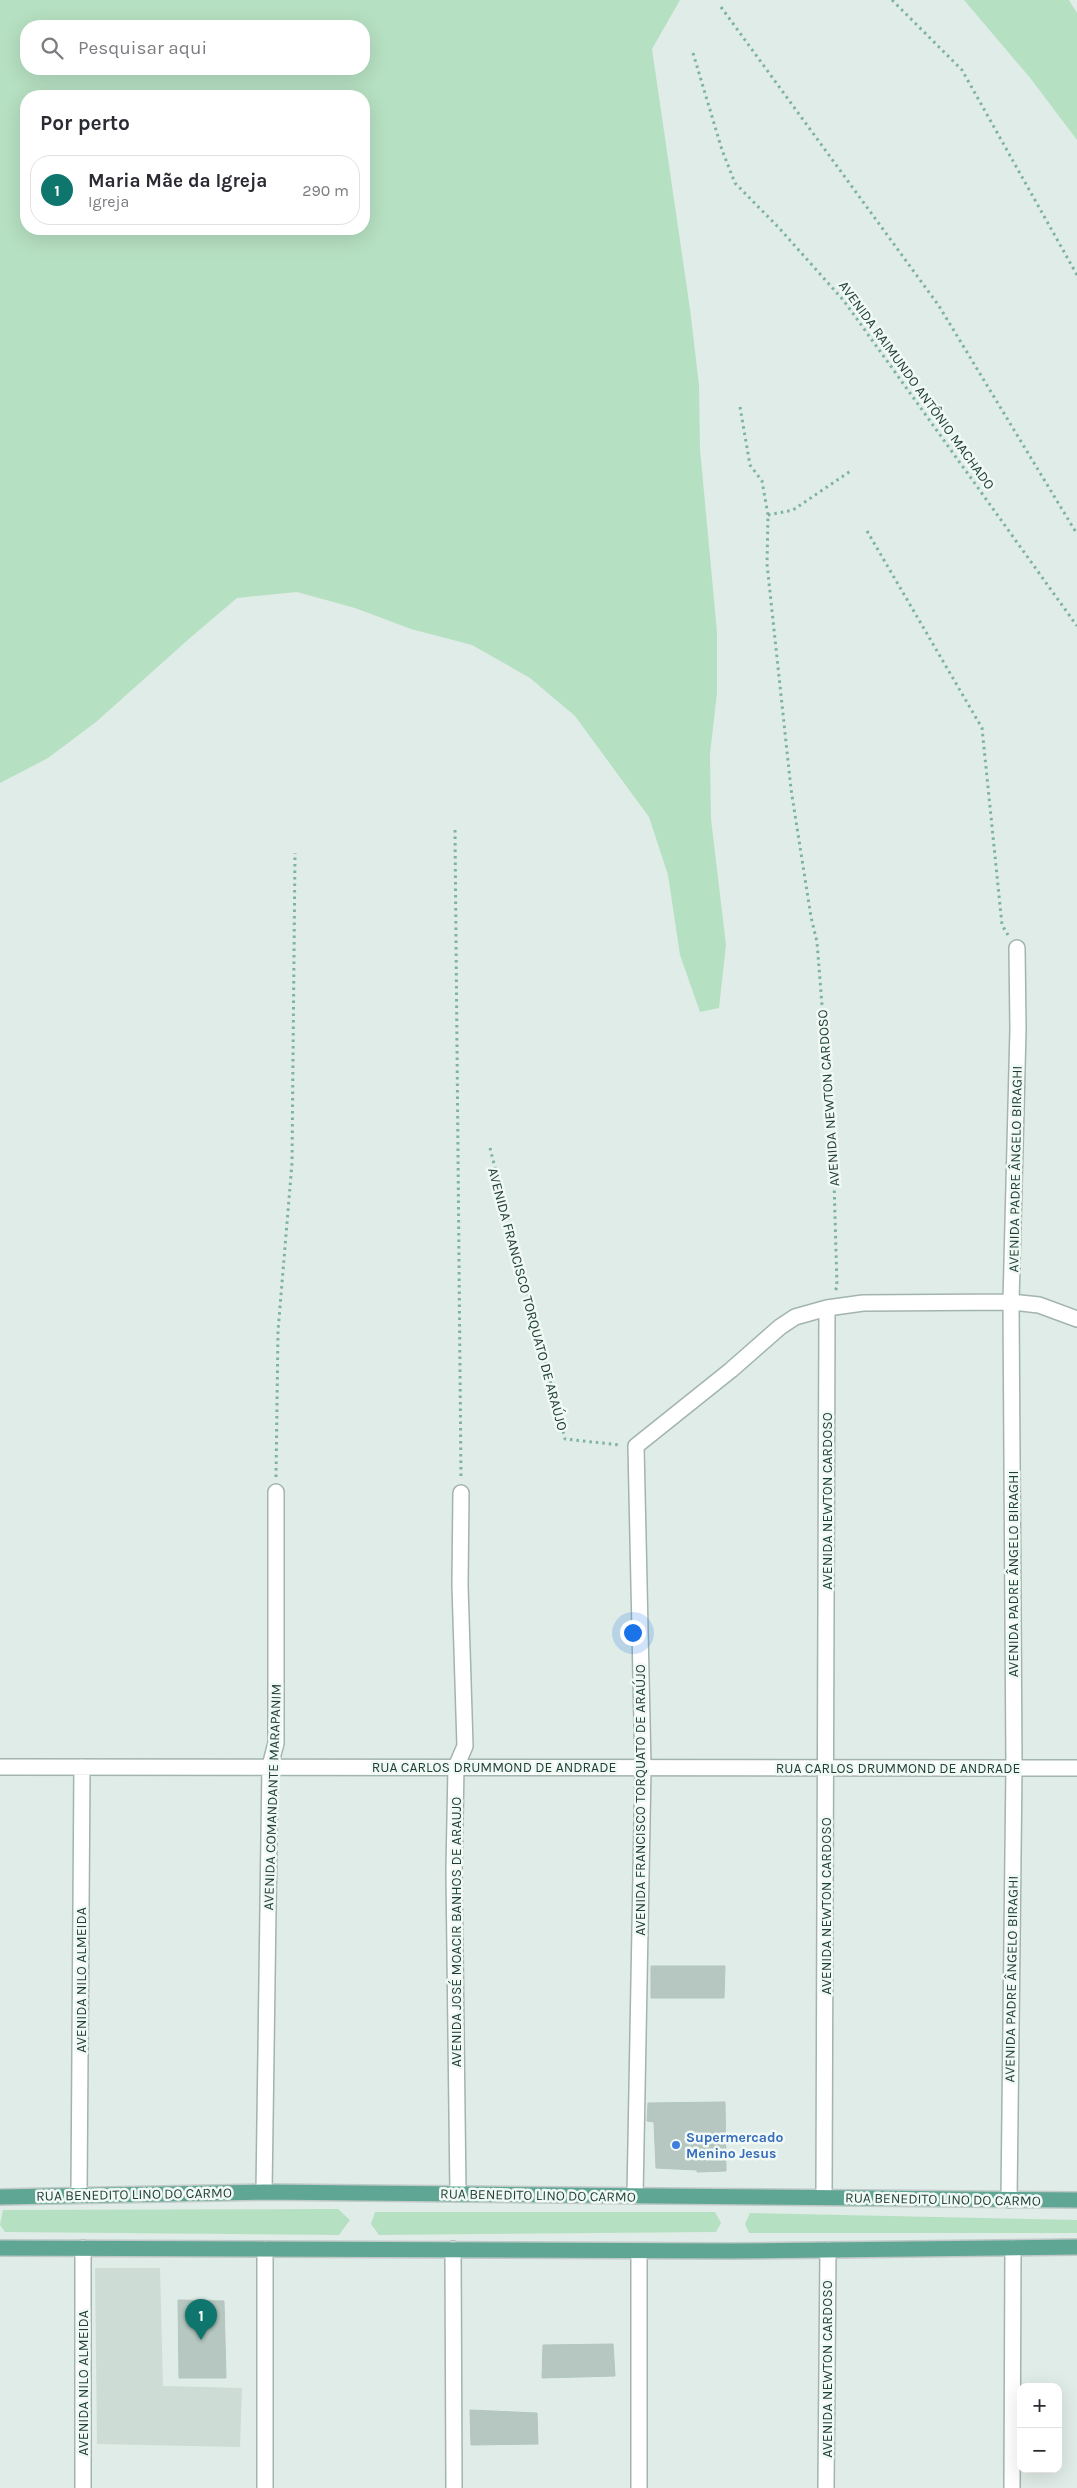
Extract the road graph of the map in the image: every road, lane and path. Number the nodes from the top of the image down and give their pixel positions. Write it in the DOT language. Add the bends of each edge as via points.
graph roads {
  1 [pos="892,0"];
  2 [pos="721,7"];
  3 [pos="693,53"];
  4 [pos="1077,275"];
  5 [pos="740,407"];
  6 [pos="852,470"];
  7 [pos="768,515"];
  8 [pos="867,531"];
  9 [pos="1077,534"];
  10 [pos="1077,626"];
  11 [pos="455,830"];
  12 [pos="295,852"];
  13 [pos="1017,948"];
  14 [pos="490,1148"];
  15 [pos="1011,1302"];
  16 [pos="827,1308"];
  17 [pos="1077,1319"];
  18 [pos="636,1446"];
  19 [pos="276,1492"];
  20 [pos="461,1493"];
  21 [pos="270,1766"];
  22 [pos="0,1767"];
  23 [pos="82,1767"];
  24 [pos="456,1767"];
  25 [pos="1014,1767"];
  26 [pos="643,1768"];
  27 [pos="1077,1768"];
  28 [pos="827,1769"];
  29 [pos="264,2192"];
  30 [pos="79,2194"];
  31 [pos="458,2194"];
  32 [pos="635,2196"];
  33 [pos="0,2197"];
  34 [pos="824,2197"];
  35 [pos="1009,2200"];
  36 [pos="1077,2200"];
  37 [pos="1077,2247"];
  38 [pos="0,2248"];
  39 [pos="83,2248"];
  40 [pos="265,2248"];
  41 [pos="1014,2248"];
  42 [pos="453,2249"];
  43 [pos="828,2250"];
  44 [pos="638,2251"];
  45 [pos="83,2488"];
  46 [pos="265,2488"];
  47 [pos="454,2488"];
  48 [pos="639,2488"];
  49 [pos="826,2488"];
  50 [pos="1012,2488"];
  1 -- 4 [label="path" via="962,70"];
  2 -- 9 [label="path" via="939,306"];
  3 -- 10 [label="path, AVENIDA RAIMUNDO ANTÔNIO MACHADO" via="735,183 844,301"];
  5 -- 7 [label="path, AVENIDA NEWTON CARDOSO" via="750,466 762,481"];
  6 -- 7 [label="path" via="794,510"];
  7 -- 16 [label="path, AVENIDA NEWTON CARDOSO" via="767,564 792,789 817,942 833,1145 837,1286"];
  8 -- 13 [label="path" via="982,728 1002,925"];
  11 -- 20 [label="path"];
  12 -- 19 [label="path" via="292,1163 278,1331"];
  13 -- 15 [label="street, AVENIDA PADRE ÂNGELO BIRAGHI" via="1018,1038"];
  14 -- 18 [label="path, AVENIDA FRANCISCO TORQUATO DE ARAÚJO" via="565,1439"];
  15 -- 16 [label="street" via="863,1303"];
  15 -- 17 [label="street" via="1038,1305"];
  15 -- 25 [label="street, AVENIDA PADRE ÂNGELO BIRAGHI"];
  16 -- 18 [label="street" via="795,1317 780,1327"];
  16 -- 28 [label="street, AVENIDA NEWTON CARDOSO"];
  18 -- 26 [label="street, AVENIDA FRANCISCO TORQUATO DE ARAÚJO"];
  19 -- 21 [label="street, AVENIDA COMANDANTE MARAPANIM" via="276,1743"];
  20 -- 24 [label="street, AVENIDA JOSÉ MOACIR BANHOS DE ARAUJO" via="465,1746"];
  21 -- 23 [label="street, RUA CARLOS DRUMMOND DE ANDRADE"];
  21 -- 24 [label="street, RUA CARLOS DRUMMOND DE ANDRADE"];
  21 -- 29 [label="street, AVENIDA COMANDANTE MARAPANIM"];
  22 -- 23 [label="street, RUA CARLOS DRUMMOND DE ANDRADE"];
  23 -- 30 [label="street, AVENIDA NILO ALMEIDA"];
  24 -- 26 [label="street, RUA CARLOS DRUMMOND DE ANDRADE"];
  24 -- 31 [label="street, AVENIDA JOSÉ MOACIR BANHOS DE ARAUJO" via="454,1966"];
  25 -- 27 [label="street, RUA CARLOS DRUMMOND DE ANDRADE"];
  25 -- 28 [label="street, RUA CARLOS DRUMMOND DE ANDRADE"];
  25 -- 35 [label="street, AVENIDA PADRE ÂNGELO BIRAGHI"];
  26 -- 28 [label="street, RUA CARLOS DRUMMOND DE ANDRADE"];
  26 -- 32 [label="street, AVENIDA FRANCISCO TORQUATO DE ARAÚJO"];
  28 -- 34 [label="street, AVENIDA NEWTON CARDOSO"];
  29 -- 30 [label="main road, RUA BENEDITO LINO DO CARMO"];
  29 -- 31 [label="main road, RUA BENEDITO LINO DO CARMO"];
  30 -- 33 [label="main road, RUA BENEDITO LINO DO CARMO"];
  31 -- 32 [label="main road, RUA BENEDITO LINO DO CARMO"];
  32 -- 34 [label="main road, RUA BENEDITO LINO DO CARMO"];
  34 -- 35 [label="main road, RUA BENEDITO LINO DO CARMO"];
  35 -- 36 [label="main road, RUA BENEDITO LINO DO CARMO"];
  37 -- 41 [label="main road"];
  38 -- 39 [label="main road"];
  39 -- 40 [label="main road"];
  39 -- 45 [label="street, AVENIDA NILO ALMEIDA"];
  40 -- 42 [label="main road"];
  40 -- 46 [label="street"];
  41 -- 43 [label="main road"];
  41 -- 50 [label="street"];
  42 -- 44 [label="main road"];
  42 -- 47 [label="street"];
  43 -- 44 [label="main road"];
  43 -- 49 [label="street, AVENIDA NEWTON CARDOSO"];
  44 -- 48 [label="street"];
}
